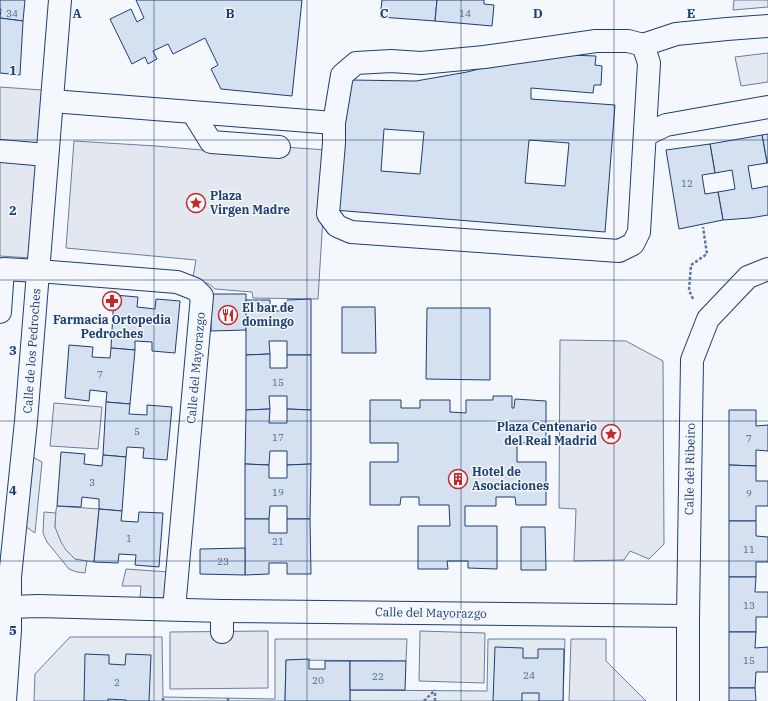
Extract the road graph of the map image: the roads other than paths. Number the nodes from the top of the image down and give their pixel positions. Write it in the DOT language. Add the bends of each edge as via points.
graph roads {
  1 [pos="60,0"];
  2 [pos="768,26"];
  3 [pos="643,45"];
  4 [pos="52,101"];
  5 [pos="768,106"];
  6 [pos="193,113"];
  7 [pos="334,123"];
  8 [pos="645,135"];
  9 [pos="279,147"];
  10 [pos="0,151"];
  11 [pos="47,154"];
  12 [pos="2,269"];
  13 [pos="768,269"];
  14 [pos="38,270"];
  15 [pos="0,312"];
  16 [pos="5,574"];
  17 [pos="10,607"];
  18 [pos="174,609"];
  19 [pos="688,616"];
  20 [pos="5,701"];
  21 [pos="688,701"];
  1 -- 4 [label="street, Calle de los Pedroches"];
  2 -- 3 [label="street" via="676,34"];
  3 -- 7 [label="street" via="628,41 596,41 421,63 391,61 356,64 342,75"];
  3 -- 8 [label="street" via="649,63"];
  4 -- 6 [label="street"];
  4 -- 11 [label="street, Calle de los Pedroches"];
  5 -- 8 [label="street" via="666,125"];
  6 -- 7 [label="street"];
  6 -- 9 [label="street" via="211,142"];
  7 -- 8 [label="street" via="328,214 337,226 351,232 619,251 633,244 639,232"];
  10 -- 11 [label="street"];
  11 -- 14 [label="street, Calle de los Pedroches"];
  12 -- 14 [label="street, Calle del Mayorazgo"];
  12 -- 15 [label="street"];
  13 -- 19 [label="street, Calle del Ribeiro" via="748,277 708,319 692,360"];
  14 -- 16 [label="street, Calle de los Pedroches" via="26,421"];
  14 -- 18 [label="street, Calle del Mayorazgo" via="197,285 202,296"];
  16 -- 17 [label="street, Calle de los Pedroches"];
  17 -- 18 [label="street, Calle del Mayorazgo"];
  17 -- 20 [label="street, Calle de los Pedroches"];
  18 -- 19 [label="street, Calle del Mayorazgo" via="222,621 454,623"];
  19 -- 21 [label="street, Calle del Ribeiro"];
}
